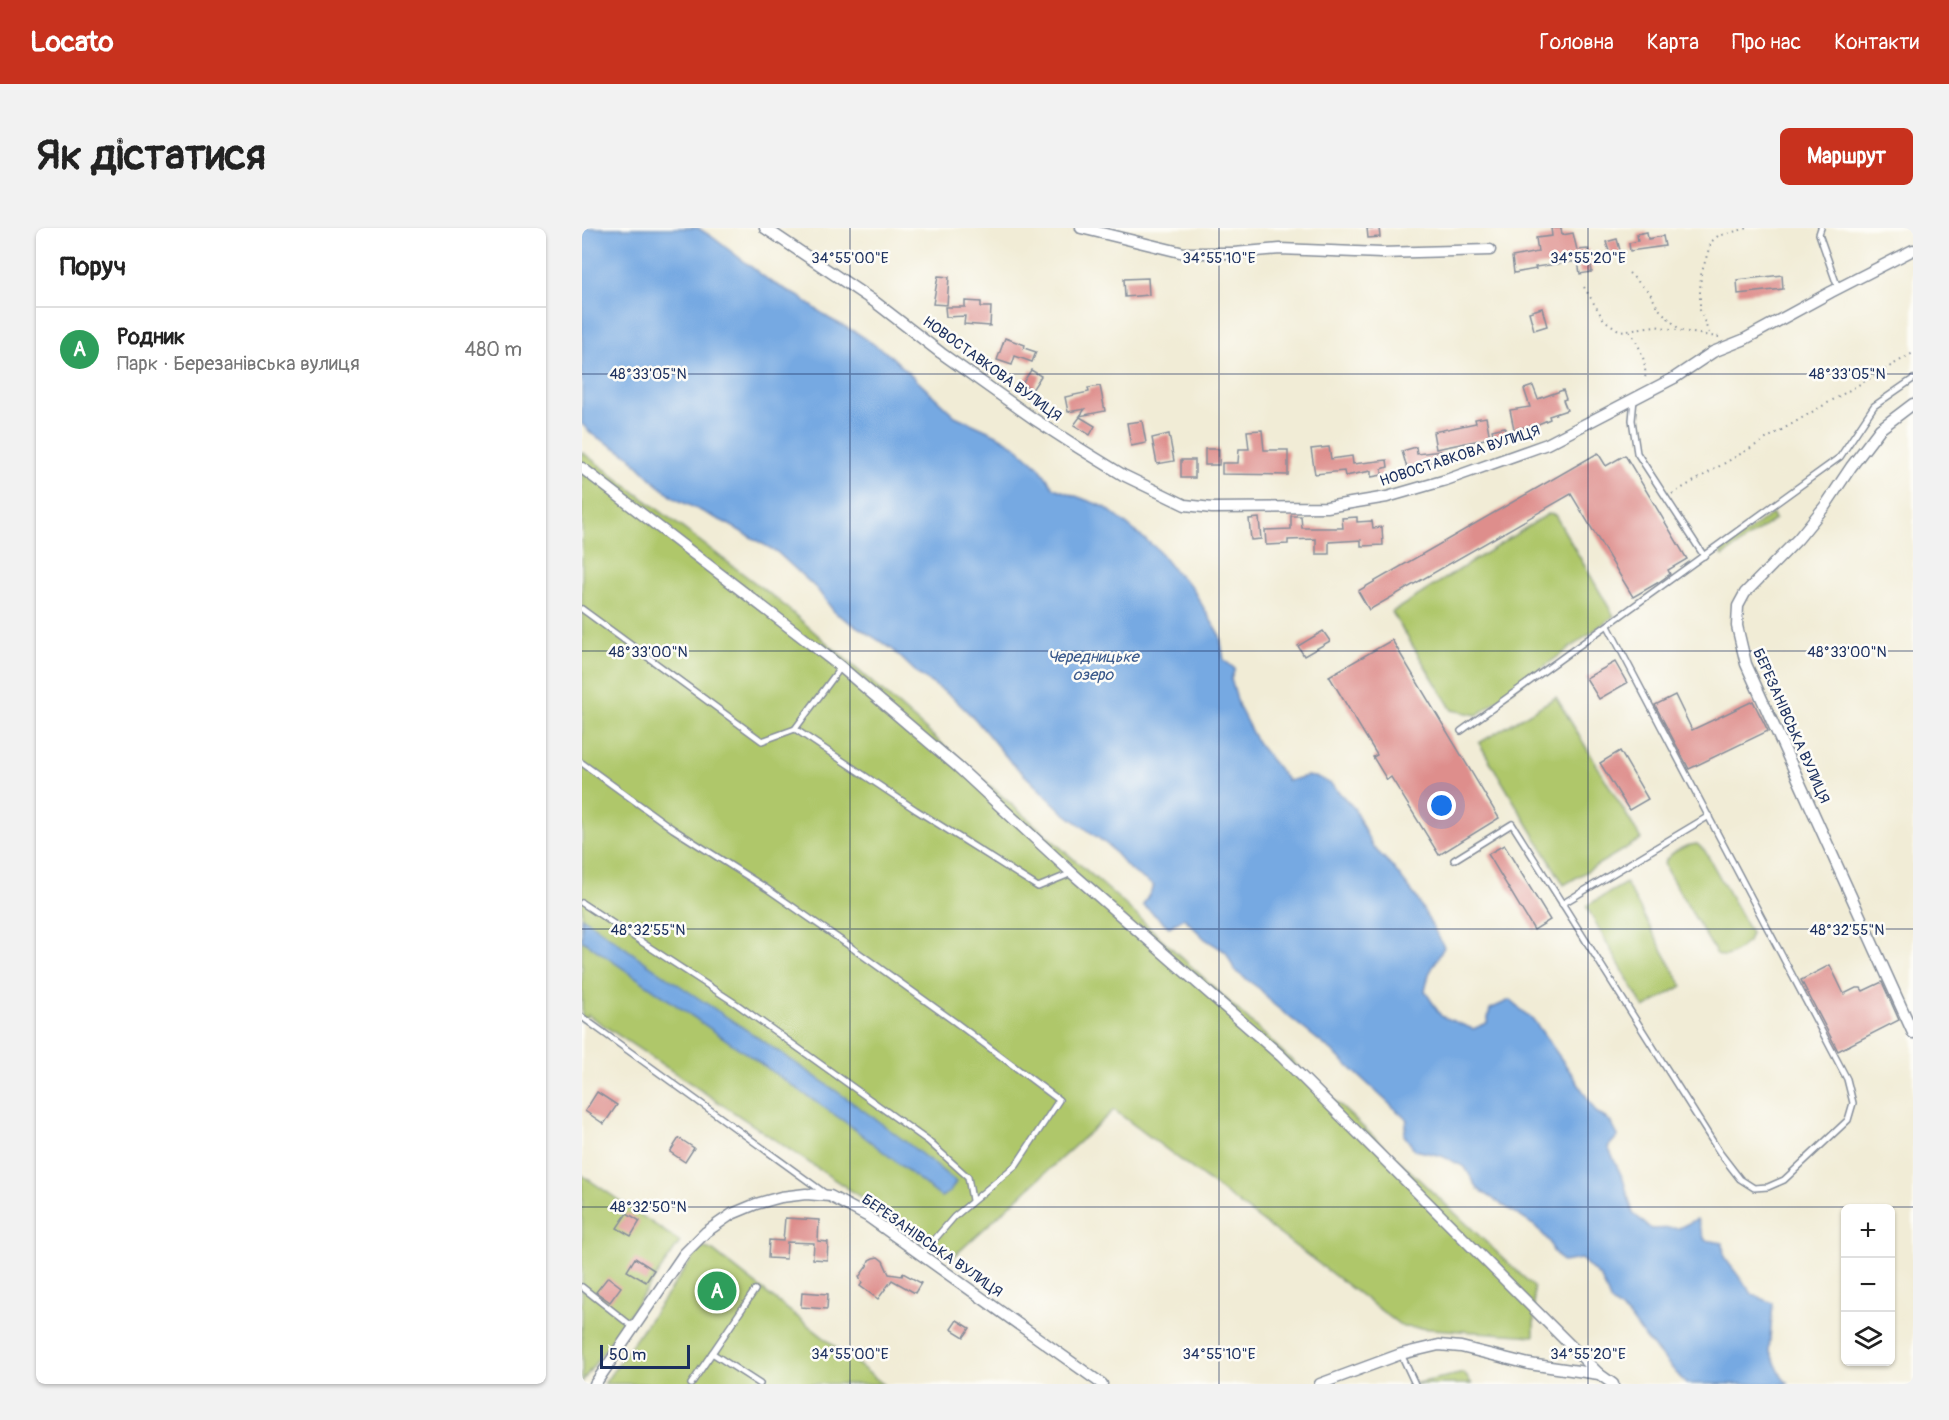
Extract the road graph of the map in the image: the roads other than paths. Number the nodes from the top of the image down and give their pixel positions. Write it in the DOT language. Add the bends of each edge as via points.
graph roads {
  1 [pos="765,228"];
  2 [pos="1081,228"];
  3 [pos="1821,228"];
  4 [pos="1490,250"];
  5 [pos="1913,250"];
  6 [pos="1838,288"];
  7 [pos="1913,379"];
  8 [pos="1637,397"];
  9 [pos="1913,404"];
  10 [pos="582,468"];
  11 [pos="1704,556"];
  12 [pos="582,609"];
  13 [pos="1608,626"];
  14 [pos="841,667"];
  15 [pos="795,729"];
  16 [pos="1461,731"];
  17 [pos="582,763"];
  18 [pos="1709,816"];
  19 [pos="1454,860"];
  20 [pos="1072,873"];
  21 [pos="582,903"];
  22 [pos="1562,904"];
  23 [pos="582,1017"];
  24 [pos="1913,1033"];
  25 [pos="830,1196"];
  26 [pos="972,1200"];
  27 [pos="922,1254"];
  28 [pos="582,1287"];
  29 [pos="755,1290"];
  30 [pos="634,1328"];
  31 [pos="712,1353"];
  32 [pos="1401,1354"];
  33 [pos="1599,1374"];
  34 [pos="595,1384"];
  35 [pos="691,1384"];
  36 [pos="760,1384"];
  37 [pos="1102,1384"];
  38 [pos="1320,1384"];
  39 [pos="1416,1384"];
  40 [pos="1613,1384"];
  1 -- 8 [label="street, НОВОСТАВКОВА ВУЛИЦЯ" via="875,302 1034,419 1123,475 1185,506 1317,507 1387,497 1547,444"];
  2 -- 4 [label="street" via="1184,253 1280,249 1381,253"];
  3 -- 6 [label="lane" via="1819,234"];
  5 -- 6 [label="street, НОВОСТАВКОВА ВУЛИЦЯ"];
  6 -- 8 [label="street, НОВОСТАВКОВА ВУЛИЦЯ" via="1713,352"];
  7 -- 11 [label="lane" via="1874,406 1840,457"];
  8 -- 11 [label="lane" via="1632,420 1637,453"];
  9 -- 24 [label="street, БЕРЕЗАНІВСЬКА ВУЛИЦЯ" via="1880,429 1798,539 1744,593 1738,606 1737,626 1746,664"];
  10 -- 14 [label="street"];
  11 -- 13 [label="lane"];
  12 -- 15 [label="lane" via="762,741"];
  13 -- 16 [label="lane"];
  13 -- 18 [label="lane"];
  14 -- 15 [label="lane"];
  14 -- 20 [label="street" via="958,767"];
  15 -- 20 [label="lane" via="1038,886"];
  17 -- 26 [label="lane" via="673,829 848,945 1059,1100 1016,1165"];
  18 -- 22 [label="lane"];
  18 -- 22 [label="lane" via="1847,1079 1853,1103 1848,1120 1784,1180 1754,1188 1740,1179"];
  19 -- 22 [label="lane" via="1512,824"];
  20 -- 33 [label="street" via="1281,1056"];
  21 -- 26 [label="lane" via="738,1005 928,1141 968,1177"];
  23 -- 25 [label="lane"];
  25 -- 27 [label="street, БЕРЕЗАНІВСЬКА ВУЛИЦЯ"];
  25 -- 30 [label="street, БЕРЕЗАНІВСЬКА ВУЛИЦЯ" via="781,1197 732,1214 684,1254"];
  26 -- 27 [label="lane"];
  27 -- 37 [label="street, БЕРЕЗАНІВСЬКА ВУЛИЦЯ"];
  28 -- 30 [label="lane"];
  29 -- 31 [label="lane"];
  30 -- 34 [label="street, БЕРЕЗАНІВСЬКА ВУЛИЦЯ"];
  31 -- 35 [label="lane"];
  31 -- 36 [label="lane"];
  32 -- 33 [label="street" via="1438,1345 1461,1347 1529,1364"];
  32 -- 38 [label="street"];
  32 -- 39 [label="lane"];
  33 -- 40 [label="street"];
}
